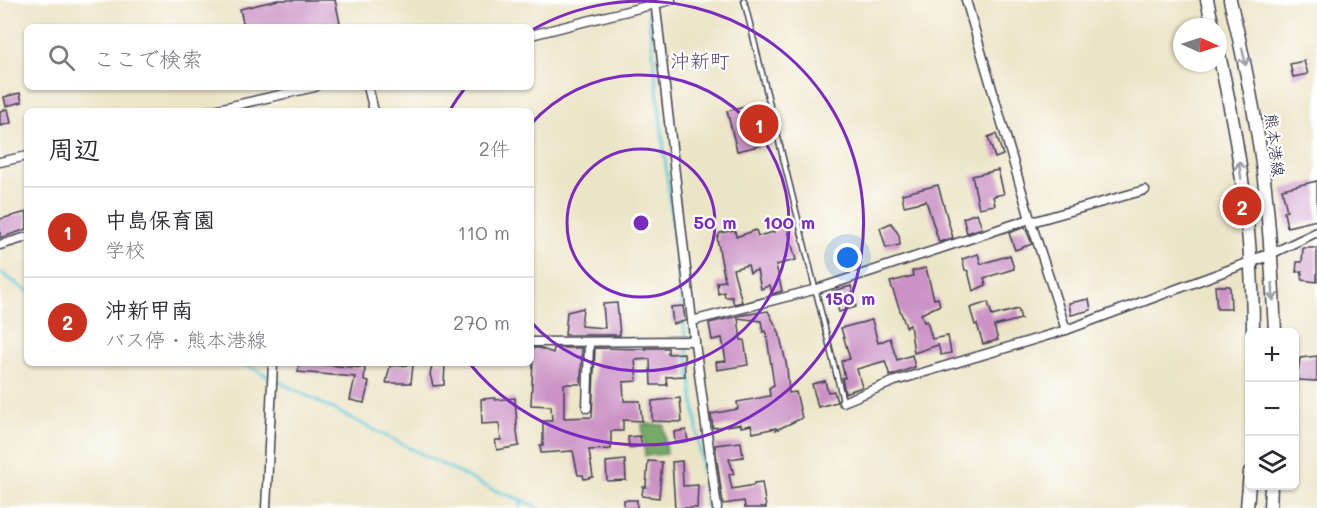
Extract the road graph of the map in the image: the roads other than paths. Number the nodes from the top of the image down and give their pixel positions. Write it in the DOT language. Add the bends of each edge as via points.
graph roads {
  1 [pos="671,0"];
  2 [pos="744,0"];
  3 [pos="966,0"];
  4 [pos="1207,0"];
  5 [pos="1230,0"];
  6 [pos="655,2"];
  7 [pos="1211,18"];
  8 [pos="534,34"];
  9 [pos="1223,72"];
  10 [pos="302,90"];
  11 [pos="369,90"];
  12 [pos="222,108"];
  13 [pos="373,108"];
  14 [pos="24,157"];
  15 [pos="0,162"];
  16 [pos="1145,190"];
  17 [pos="1030,219"];
  18 [pos="1317,232"];
  19 [pos="24,238"];
  20 [pos="0,245"];
  21 [pos="1271,254"];
  22 [pos="1250,262"];
  23 [pos="817,290"];
  24 [pos="692,321"];
  25 [pos="1253,328"];
  26 [pos="1275,328"];
  27 [pos="1066,330"];
  28 [pos="695,341"];
  29 [pos="534,342"];
  30 [pos="589,343"];
  31 [pos="272,367"];
  32 [pos="843,402"];
  33 [pos="586,408"];
  34 [pos="1248,490"];
  35 [pos="1271,490"];
  36 [pos="266,508"];
  37 [pos="717,508"];
  38 [pos="1247,508"];
  39 [pos="1270,508"];
  1 -- 6 [label="street"];
  2 -- 23 [label="lane"];
  3 -- 17 [label="street"];
  4 -- 7 [label="main road"];
  5 -- 21 [label="main road, 熊本港線, one-way" via="1255,117"];
  6 -- 8 [label="street"];
  6 -- 24 [label="street"];
  22 -- 9 [label="main road, one-way" via="1241,176"];
  10 -- 12 [label="street"];
  11 -- 13 [label="street"];
  14 -- 15 [label="street"];
  16 -- 17 [label="street" via="1035,221"];
  17 -- 23 [label="street"];
  17 -- 27 [label="street"];
  18 -- 21 [label="street"];
  19 -- 20 [label="street"];
  21 -- 22 [label="street"];
  21 -- 26 [label="main road, 熊本港線, one-way"];
  22 -- 25 [label="main road"];
  22 -- 27 [label="street"];
  23 -- 24 [label="street"];
  23 -- 32 [label="lane"];
  24 -- 28 [label="street"];
  27 -- 32 [label="street" via="895,381"];
  28 -- 30 [label="street"];
  28 -- 37 [label="street"];
  29 -- 30 [label="street"];
  30 -- 33 [label="street"];
  31 -- 36 [label="street"];
  34 -- 38 [label="main road"];
  35 -- 39 [label="main road"];
}
